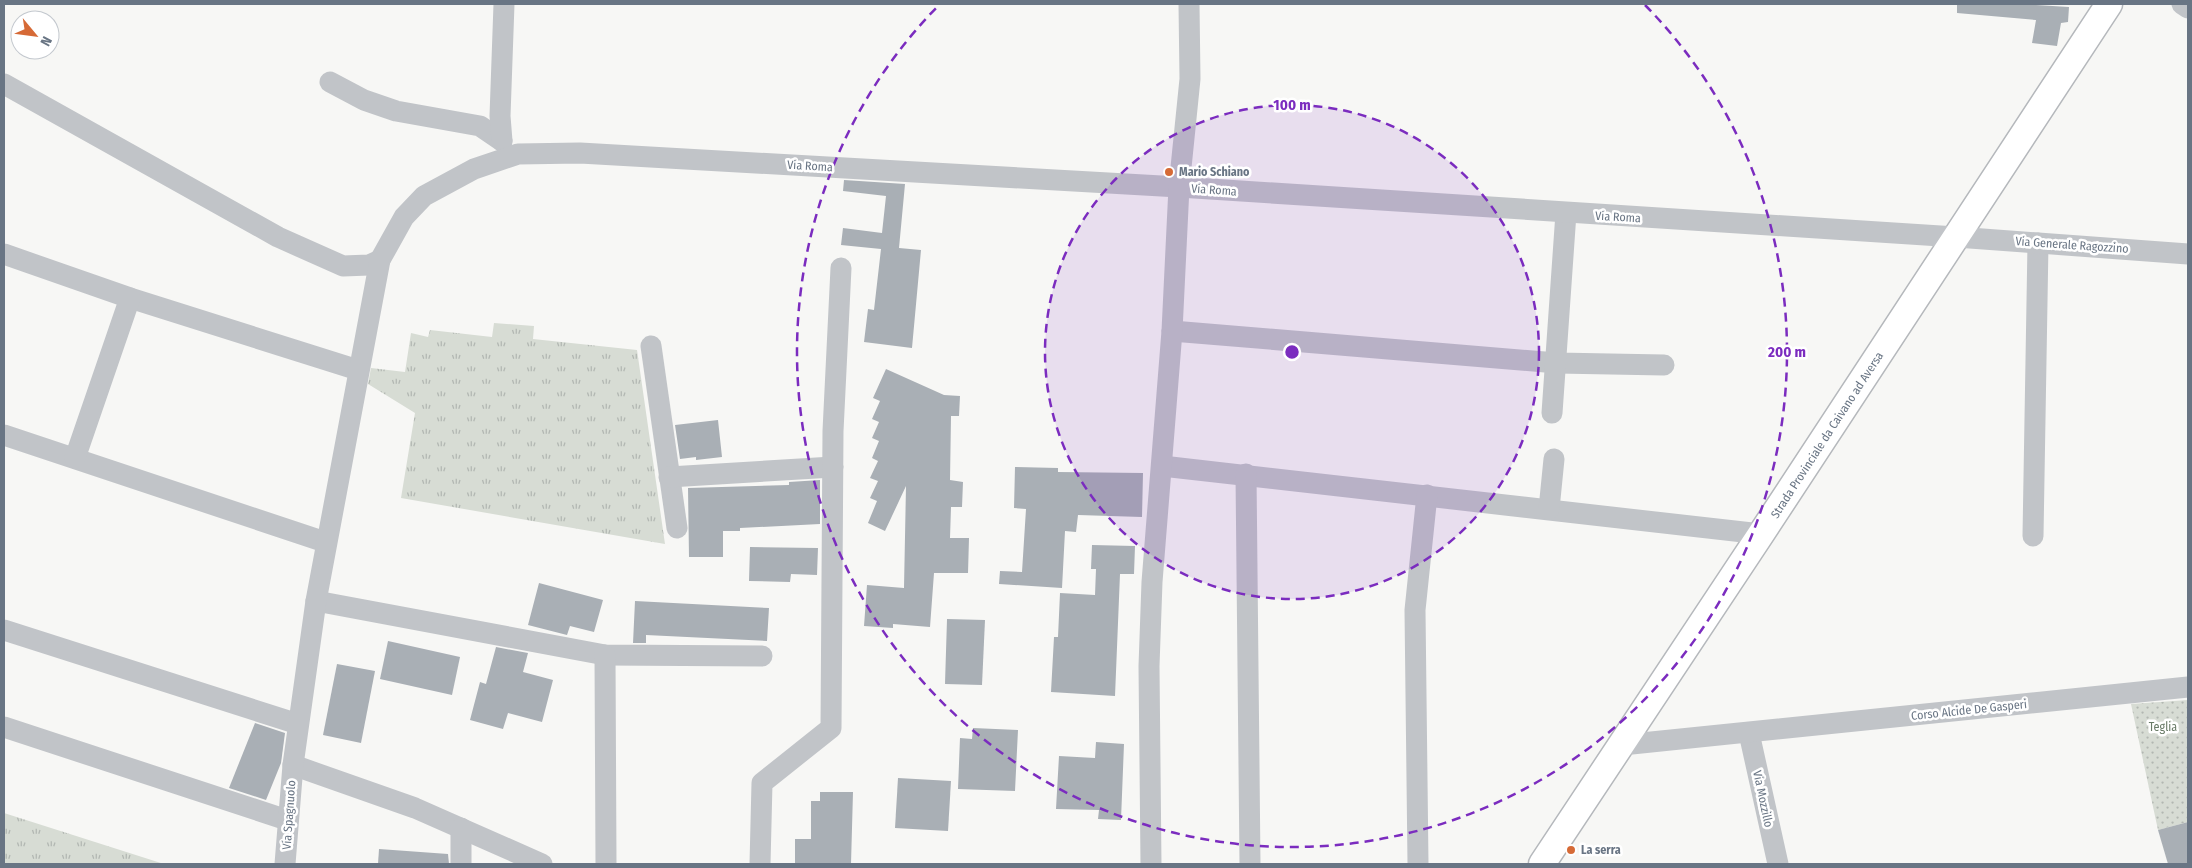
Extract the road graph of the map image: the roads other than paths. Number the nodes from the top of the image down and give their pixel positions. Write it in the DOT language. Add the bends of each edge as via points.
graph roads {
  1 [pos="504,4"];
  2 [pos="1189,4"];
  3 [pos="2108,4"];
  4 [pos="2182,4"];
  5 [pos="2188,8"];
  6 [pos="330,82"];
  7 [pos="4,84"];
  8 [pos="504,149"];
  9 [pos="1179,187"];
  10 [pos="1566,213"];
  11 [pos="1956,237"];
  12 [pos="2038,243"];
  13 [pos="4,254"];
  14 [pos="2188,254"];
  15 [pos="380,260"];
  16 [pos="841,268"];
  17 [pos="130,298"];
  18 [pos="1172,331"];
  19 [pos="651,346"];
  20 [pos="1557,363"];
  21 [pos="1664,365"];
  22 [pos="358,370"];
  23 [pos="1552,413"];
  24 [pos="4,435"];
  25 [pos="75,458"];
  26 [pos="1554,460"];
  27 [pos="1162,466"];
  28 [pos="833,467"];
  29 [pos="1246,474"];
  30 [pos="670,477"];
  31 [pos="1427,495"];
  32 [pos="1549,509"];
  33 [pos="677,528"];
  34 [pos="1761,534"];
  35 [pos="2033,536"];
  36 [pos="325,542"];
  37 [pos="316,601"];
  38 [pos="4,630"];
  39 [pos="605,655"];
  40 [pos="762,656"];
  41 [pos="2188,687"];
  42 [pos="298,724"];
  43 [pos="4,727"];
  44 [pos="1749,733"];
  45 [pos="1622,745"];
  46 [pos="293,765"];
  47 [pos="287,820"];
  48 [pos="461,828"];
  49 [pos="285,864"];
  50 [pos="461,864"];
  51 [pos="542,864"];
  52 [pos="606,864"];
  53 [pos="760,864"];
  54 [pos="1151,864"];
  55 [pos="1250,864"];
  56 [pos="1418,864"];
  57 [pos="1542,864"];
  58 [pos="1778,864"];
  1 -- 8 [label="street" via="500,116"];
  2 -- 9 [label="street" via="1190,79"];
  3 -- 11 [label="main road, Strada Provinciale da Caivano ad Aversa"];
  4 -- 5 [label="street"];
  6 -- 8 [label="street" via="364,100 396,111 480,126"];
  7 -- 15 [label="street" via="270,232 314,253 343,266 369,265"];
  8 -- 9 [label="street, Via Roma" via="518,154 580,153"];
  8 -- 15 [label="street, Via Roma" via="474,170 424,196 404,216"];
  9 -- 10 [label="street, Via Roma"];
  9 -- 18 [label="street"];
  10 -- 11 [label="street, Via Roma"];
  10 -- 20 [label="street"];
  11 -- 12 [label="street, Via Generale Ragozzino"];
  11 -- 34 [label="main road, Strada Provinciale da Caivano ad Aversa"];
  12 -- 14 [label="street, Via Generale Ragozzino"];
  12 -- 35 [label="street"];
  13 -- 17 [label="street"];
  15 -- 22 [label="street, Via Roma"];
  16 -- 28 [label="street"];
  17 -- 22 [label="street"];
  17 -- 25 [label="street"];
  18 -- 20 [label="street"];
  18 -- 27 [label="street"];
  19 -- 30 [label="street"];
  20 -- 21 [label="street"];
  20 -- 23 [label="street"];
  22 -- 36 [label="street, Via Spagnuolo"];
  24 -- 25 [label="street"];
  25 -- 36 [label="street"];
  26 -- 32 [label="street"];
  27 -- 29 [label="street"];
  27 -- 54 [label="street" via="1149,666"];
  28 -- 30 [label="street"];
  28 -- 53 [label="street" via="831,728 762,783"];
  29 -- 31 [label="street"];
  29 -- 55 [label="street"];
  30 -- 33 [label="street"];
  31 -- 32 [label="street"];
  31 -- 56 [label="street" via="1415,610"];
  32 -- 34 [label="street"];
  34 -- 45 [label="main road, Strada Provinciale da Caivano ad Aversa"];
  36 -- 37 [label="street, Via Spagnuolo"];
  37 -- 39 [label="street"];
  37 -- 42 [label="street, Via Spagnuolo"];
  38 -- 42 [label="street"];
  39 -- 40 [label="street"];
  39 -- 52 [label="street"];
  41 -- 44 [label="street, Corso Alcide De Gasperi"];
  42 -- 46 [label="street, Via Spagnuolo"];
  43 -- 47 [label="street"];
  44 -- 45 [label="street, Corso Alcide De Gasperi"];
  44 -- 58 [label="street, Via Mozzillo"];
  45 -- 57 [label="main road, Strada Provinciale da Caivano ad Aversa"];
  46 -- 47 [label="street, Via Spagnuolo"];
  46 -- 48 [label="street" via="416,808"];
  47 -- 49 [label="street, Via Spagnuolo"];
  48 -- 50 [label="street"];
  48 -- 51 [label="street"];
}
